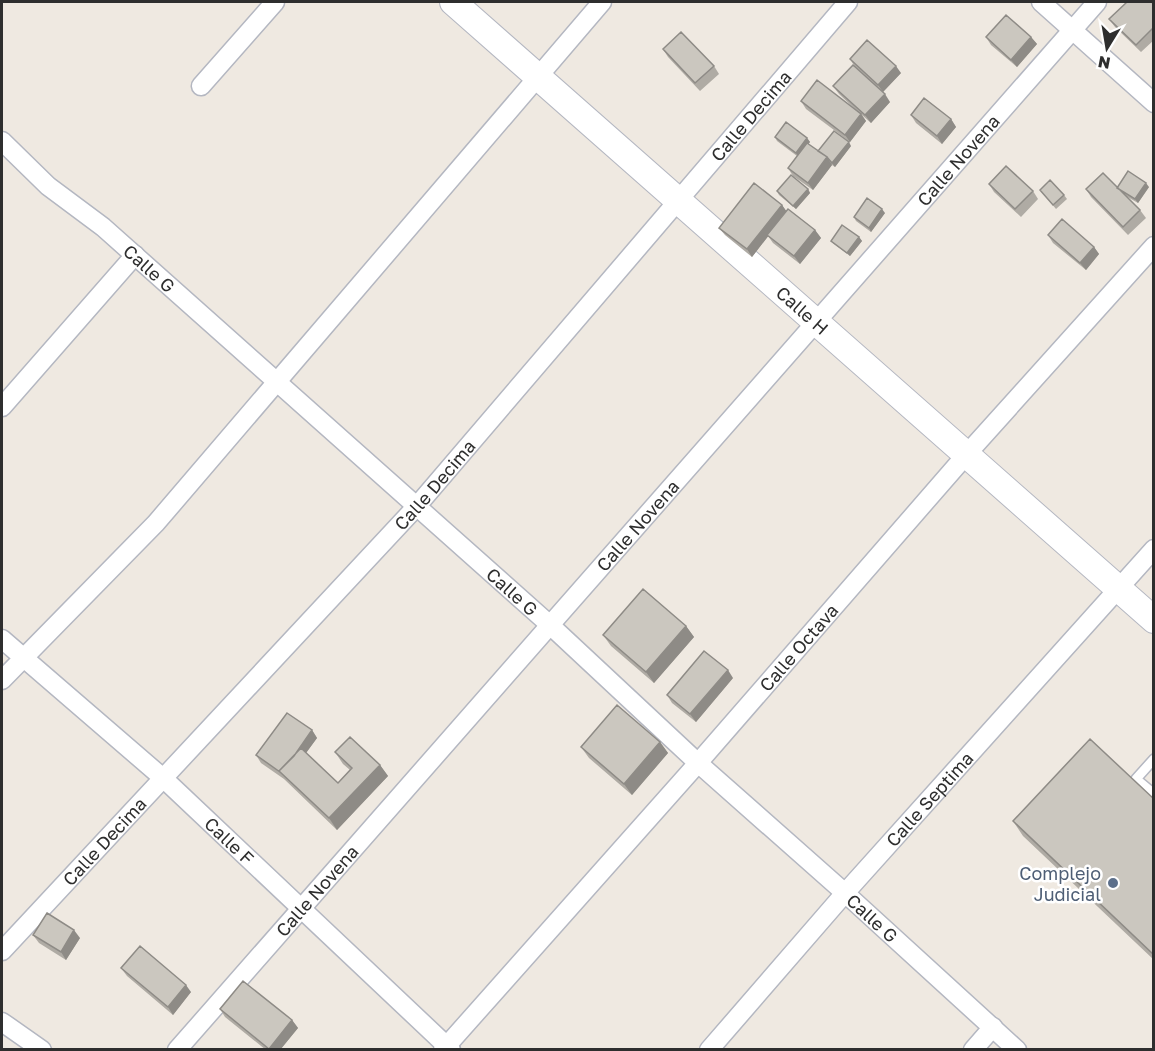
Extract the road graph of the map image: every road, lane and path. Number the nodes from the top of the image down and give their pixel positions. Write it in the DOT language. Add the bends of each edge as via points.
graph roads {
  1 [pos="275,2"];
  2 [pos="453,2"];
  3 [pos="602,2"];
  4 [pos="848,2"];
  5 [pos="1041,2"];
  6 [pos="1097,2"];
  7 [pos="1072,30"];
  8 [pos="538,76"];
  9 [pos="201,86"];
  10 [pos="1154,103"];
  11 [pos="2,141"];
  12 [pos="677,200"];
  13 [pos="1154,246"];
  14 [pos="135,255"];
  15 [pos="816,322"];
  16 [pos="277,381"];
  17 [pos="2,407"];
  18 [pos="966,455"];
  19 [pos="416,507"];
  20 [pos="1154,549"];
  21 [pos="1118,589"];
  22 [pos="1154,620"];
  23 [pos="550,625"];
  24 [pos="2,639"];
  25 [pos="22,658"];
  26 [pos="2,680"];
  27 [pos="1154,759"];
  28 [pos="698,763"];
  29 [pos="163,778"];
  30 [pos="1154,794"];
  31 [pos="845,893"];
  32 [pos="301,909"];
  33 [pos="2,951"];
  34 [pos="2,1022"];
  35 [pos="993,1027"];
  36 [pos="447,1048"];
  37 [pos="42,1050"];
  38 [pos="177,1050"];
  39 [pos="709,1050"];
  40 [pos="973,1050"];
  41 [pos="1017,1050"];
  1 -- 9 [label="street"];
  2 -- 8 [label="street, Calle H"];
  3 -- 8 [label="street"];
  4 -- 12 [label="street, Calle Decima"];
  5 -- 7 [label="street"];
  6 -- 7 [label="street, Calle Novena"];
  7 -- 10 [label="street"];
  7 -- 15 [label="street, Calle Novena"];
  8 -- 12 [label="street, Calle H"];
  8 -- 16 [label="street"];
  11 -- 14 [label="street, Calle G" via="48,186"];
  12 -- 15 [label="street, Calle H"];
  12 -- 19 [label="street, Calle Decima"];
  13 -- 18 [label="street, Calle Octava"];
  14 -- 16 [label="street, Calle G"];
  14 -- 17 [label="street"];
  15 -- 18 [label="street, Calle H"];
  15 -- 23 [label="street, Calle Novena"];
  16 -- 19 [label="street, Calle G"];
  16 -- 25 [label="street" via="156,523"];
  18 -- 21 [label="street, Calle H"];
  18 -- 28 [label="street, Calle Octava"];
  19 -- 23 [label="street, Calle G"];
  19 -- 29 [label="street, Calle Decima"];
  20 -- 21 [label="street, Calle Septima"];
  21 -- 22 [label="street, Calle H"];
  21 -- 31 [label="street, Calle Septima"];
  23 -- 28 [label="street, Calle G"];
  23 -- 32 [label="street, Calle Novena"];
  24 -- 25 [label="street, Calle F"];
  25 -- 26 [label="street"];
  25 -- 29 [label="street, Calle F"];
  27 -- 30 [label="lane" via="1136,778"];
  28 -- 31 [label="street, Calle G"];
  28 -- 36 [label="street, Calle Octava"];
  29 -- 32 [label="street, Calle F"];
  29 -- 33 [label="street, Calle Decima"];
  31 -- 35 [label="street, Calle G"];
  31 -- 39 [label="street, Calle Septima"];
  32 -- 36 [label="street, Calle F"];
  32 -- 38 [label="street, Calle Novena"];
  34 -- 37 [label="street"];
  35 -- 40 [label="street"];
  35 -- 41 [label="street, Calle G"];
}
